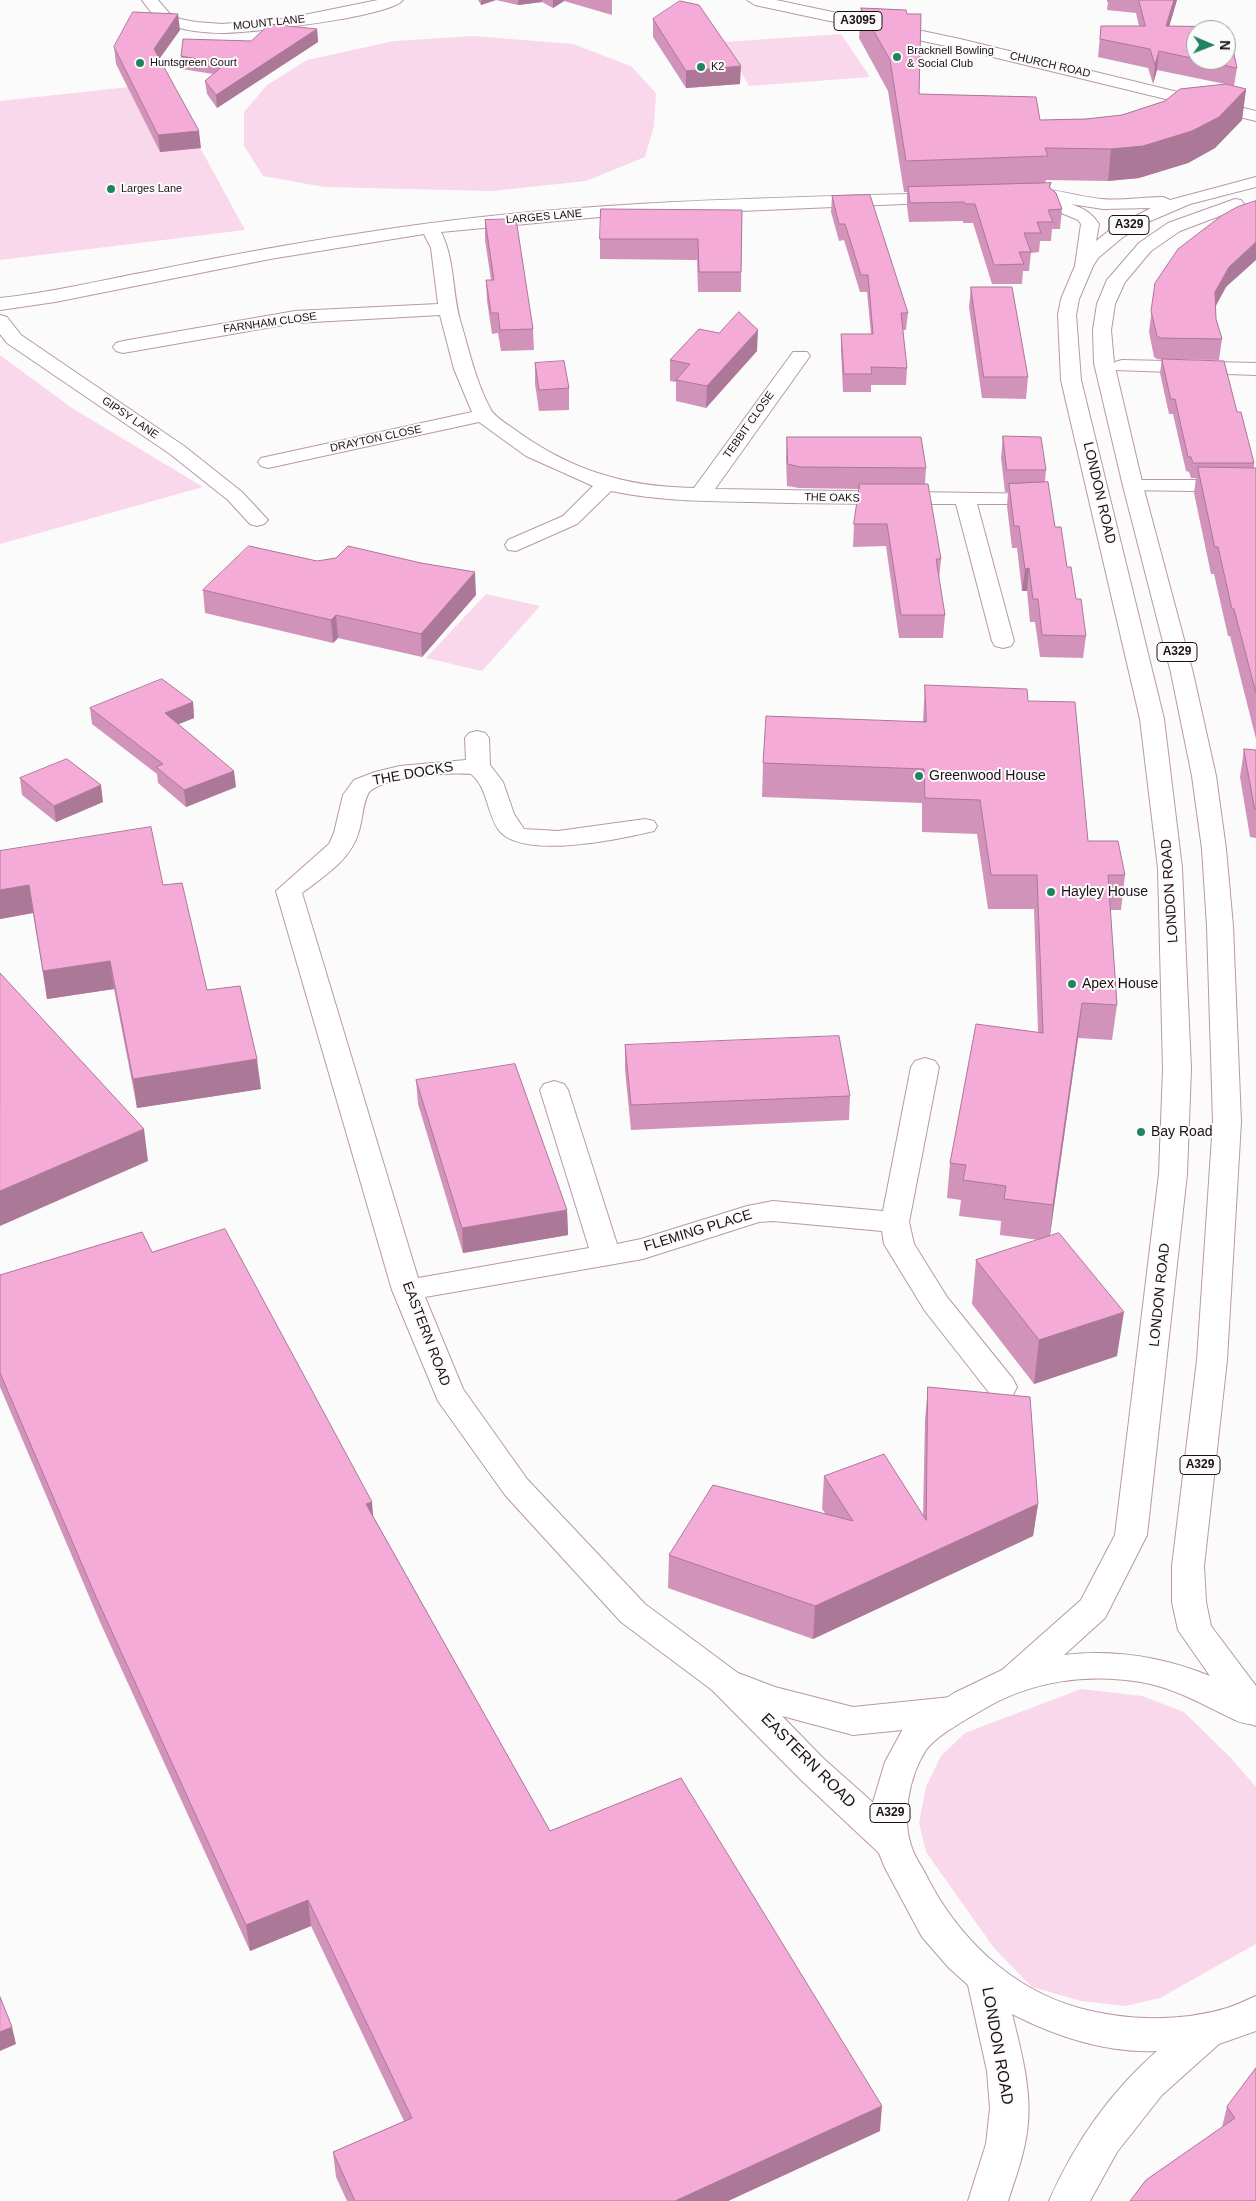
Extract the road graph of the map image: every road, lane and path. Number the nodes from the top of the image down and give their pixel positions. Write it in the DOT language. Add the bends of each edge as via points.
graph roads {
  1 [pos="150,0"];
  2 [pos="396,0"];
  3 [pos="755,0"];
  4 [pos="812,0"];
  5 [pos="966,39"];
  6 [pos="1078,66"];
  7 [pos="1256,100"];
  8 [pos="1256,116"];
  9 [pos="1256,182"];
  10 [pos="965,197"];
  11 [pos="1184,200"];
  12 [pos="1256,200"];
  13 [pos="430,228"];
  14 [pos="1084,266"];
  15 [pos="0,304"];
  16 [pos="448,309"];
  17 [pos="0,321"];
  18 [pos="123,347"];
  19 [pos="800,356"];
  20 [pos="1122,366"];
  21 [pos="1256,369"];
  22 [pos="484,415"];
  23 [pos="268,462"];
  24 [pos="607,484"];
  25 [pos="1133,486"];
  26 [pos="1256,486"];
  27 [pos="700,495"];
  28 [pos="964,498"];
  29 [pos="1038,498"];
  30 [pos="257,520"];
  31 [pos="516,545"];
  32 [pos="1003,641"];
  33 [pos="477,738"];
  34 [pos="478,768"];
  35 [pos="645,826"];
  36 [pos="289,891"];
  37 [pos="925,1067"];
  38 [pos="554,1090"];
  39 [pos="895,1222"];
  40 [pos="606,1256"];
  41 [pos="407,1290"];
  42 [pos="1002,1387"];
  43 [pos="1014,1679"];
  44 [pos="724,1680"];
  45 [pos="951,1712"];
  46 [pos="1256,1712"];
  47 [pos="1256,1716"];
  48 [pos="892,1842"];
  49 [pos="985,1978"];
  50 [pos="1256,2013"];
  51 [pos="1208,2030"];
  52 [pos="988,2201"];
  53 [pos="1069,2201"];
  1 -- 2 [label="street, MOUNT LANE" via="158,13 176,23 223,28 329,16"];
  3 -- 5 [label="street, CHURCH ROAD / A3095"];
  4 -- 5 [label="street, CHURCH ROAD / A3095"];
  5 -- 6 [label="street, CHURCH ROAD / A3095"];
  6 -- 7 [label="street, CHURCH ROAD / A3095"];
  6 -- 8 [label="street, CHURCH ROAD / A3095"];
  9 -- 11 [label="street, LONDON ROAD / A329"];
  10 -- 13 [label="street, LARGES LANE" via="641,209"];
  11 -- 14 [label="street, LONDON ROAD / A329" via="1117,233 1091,255"];
  11 -- 14 [label="street" via="1110,204 1041,194 1006,196 1061,206 1085,216 1090,224"];
  12 -- 25 [label="street, A329" via="1214,211 1164,233 1145,246 1124,268 1110,291 1102,330 1104,362"];
  13 -- 15 [label="street, LARGES LANE" via="285,251"];
  13 -- 16 [label="street" via="440,248"];
  14 -- 43 [label="street, LONDON ROAD / A329" via="1067,315 1072,380 1152,719 1168,844 1174,921 1177,1069 1174,1174 1131,1535 1092,1609"];
  16 -- 18 [label="street, FARNHAM CLOSE" via="295,317"];
  16 -- 22 [label="street" via="464,368"];
  17 -- 30 [label="street, GIPSY LANE" via="14,339 177,450 235,496"];
  19 -- 27 [label="street, TEBBIT CLOSE"];
  20 -- 21 [label="street"];
  22 -- 23 [label="street, DRAYTON CLOSE"];
  22 -- 24 [label="street, THE OAKS" via="534,452"];
  24 -- 27 [label="street, THE OAKS" via="639,491"];
  24 -- 31 [label="street" via="570,520"];
  25 -- 26 [label="street"];
  25 -- 46 [label="street, A329" via="1182,673 1204,776 1220,926 1226,1122 1212,1360 1188,1566 1189,1602 1195,1630"];
  27 -- 28 [label="street, THE OAKS"];
  28 -- 29 [label="street, THE OAKS"];
  28 -- 32 [label="street"];
  33 -- 34 [label="street"];
  34 -- 35 [label="street" via="486,773 501,813 518,836 554,838"];
  34 -- 36 [label="street, THE DOCKS" via="455,766 418,770 378,778 362,785 345,838 337,850"];
  36 -- 41 [label="street, EASTERN ROAD"];
  37 -- 39 [label="street"];
  38 -- 40 [label="street"];
  39 -- 40 [label="street, FLEMING PLACE" via="757,1212 662,1244"];
  39 -- 42 [label="street" via="899,1244 936,1304"];
  40 -- 41 [label="street, FLEMING PLACE"];
  41 -- 44 [label="street, EASTERN ROAD" via="449,1393 516,1487 633,1613"];
  43 -- 45 [label="street, A329"];
  43 -- 47 [label="street, A329" via="1052,1668 1090,1665 1150,1669 1221,1694"];
  44 -- 45 [label="street, EASTERN ROAD" via="768,1699 854,1721"];
  44 -- 48 [label="street, EASTERN ROAD" via="812,1769"];
  45 -- 48 [label="street, A329" via="916,1738 902,1765 890,1800"];
  48 -- 49 [label="street, A329" via="938,1930"];
  49 -- 51 [label="street, A329" via="1034,2008 1066,2021 1116,2034 1156,2036"];
  49 -- 52 [label="street, LONDON ROAD" via="1006,2081 1009,2122 1004,2156"];
  50 -- 51 [label="street, A329"];
  51 -- 53 [label="street, A329" via="1148,2083 1125,2111 1103,2139"];
}
